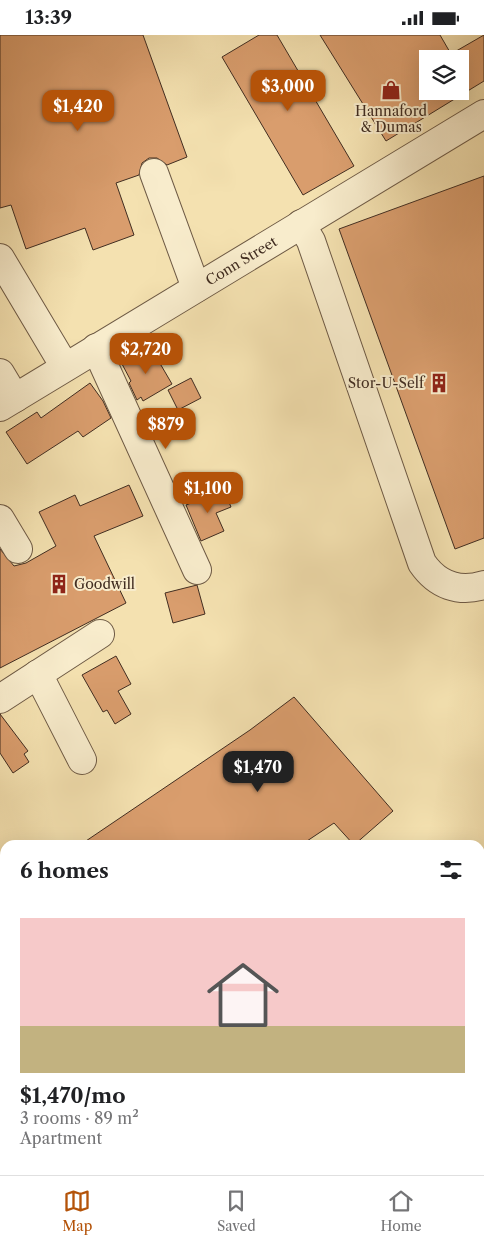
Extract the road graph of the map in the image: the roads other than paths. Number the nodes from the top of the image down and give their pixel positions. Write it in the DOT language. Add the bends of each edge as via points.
graph roads {
  1 [pos="483,117"];
  2 [pos="154,173"];
  3 [pos="301,225"];
  4 [pos="0,258"];
  5 [pos="196,288"];
  6 [pos="96,348"];
  7 [pos="65,367"];
  8 [pos="0,373"];
  9 [pos="8,402"];
  10 [pos="0,519"];
  11 [pos="18,549"];
  12 [pos="198,570"];
  13 [pos="484,585"];
  14 [pos="100,634"];
  15 [pos="38,674"];
  16 [pos="0,699"];
  17 [pos="82,760"];
  1 -- 3 [label="street, Conn Street"];
  2 -- 5 [label="street"];
  3 -- 5 [label="street, Conn Street"];
  3 -- 13 [label="street" via="311,241 422,563 435,579 453,587"];
  4 -- 7 [label="street"];
  5 -- 6 [label="street, Conn Street"];
  6 -- 7 [label="street, Conn Street"];
  6 -- 12 [label="street"];
  7 -- 9 [label="street, Conn Street"];
  8 -- 9 [label="street"];
  10 -- 11 [label="street"];
  14 -- 15 [label="street"];
  15 -- 16 [label="street"];
  15 -- 17 [label="street"];
}
